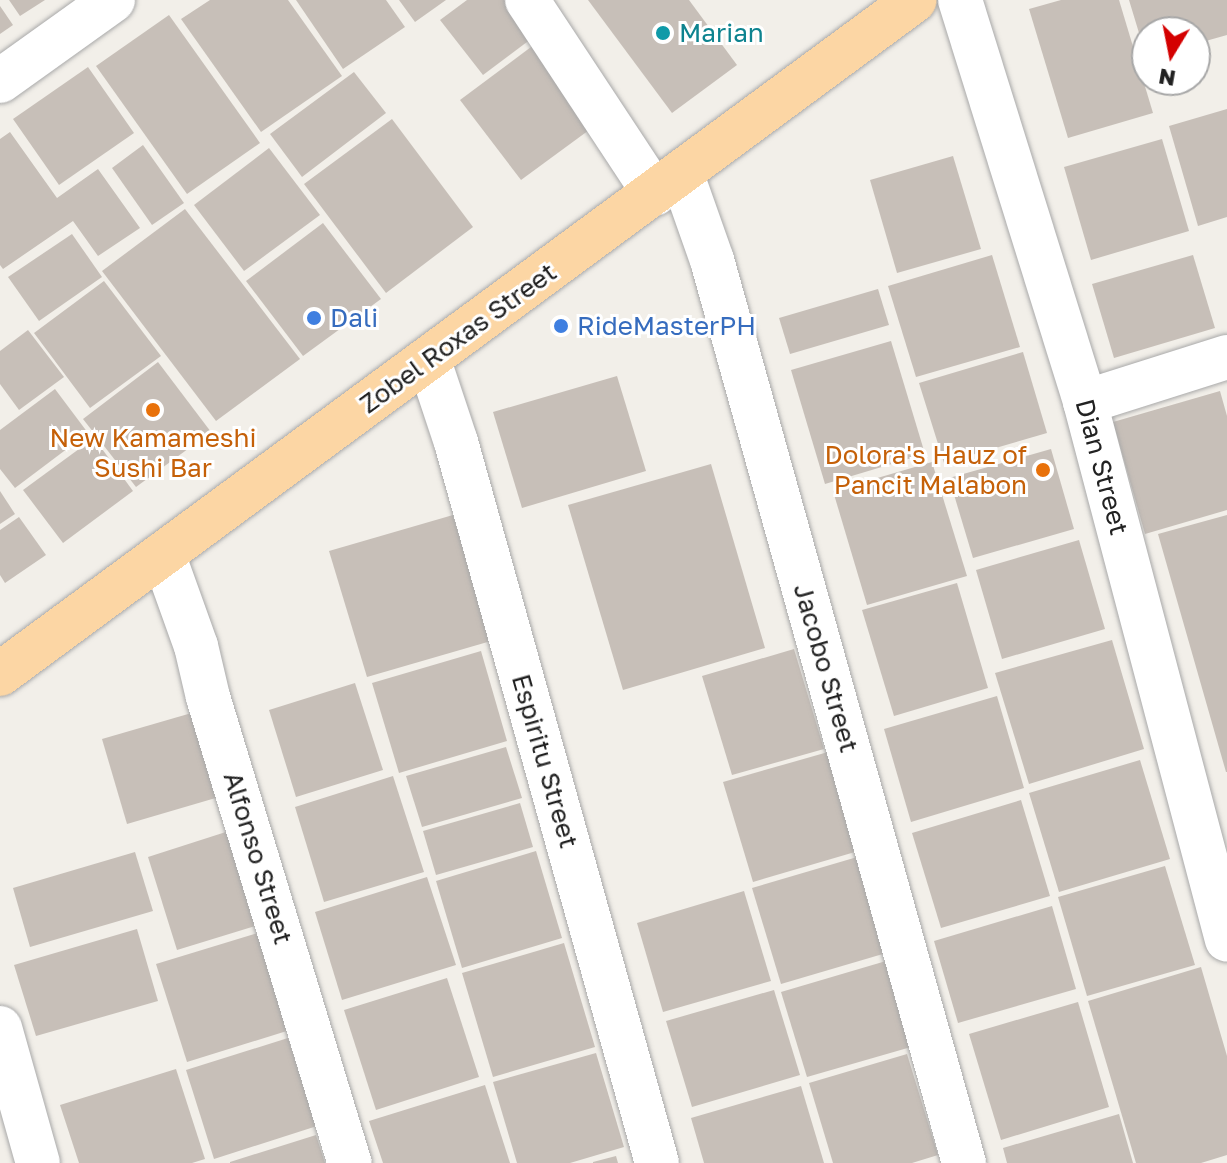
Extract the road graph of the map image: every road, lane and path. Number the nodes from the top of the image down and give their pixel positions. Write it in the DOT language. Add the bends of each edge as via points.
graph roads {
  1 [pos="113,0"];
  2 [pos="527,0"];
  3 [pos="915,0"];
  4 [pos="960,0"];
  5 [pos="0,81"];
  6 [pos="668,185"];
  7 [pos="1227,357"];
  8 [pos="429,361"];
  9 [pos="1085,402"];
  10 [pos="163,554"];
  11 [pos="0,674"];
  12 [pos="1227,940"];
  13 [pos="0,1028"];
  14 [pos="38,1163"];
  15 [pos="350,1163"];
  16 [pos="657,1163"];
  17 [pos="964,1163"];
  1 -- 5 [label="street"];
  2 -- 6 [label="street, Jacobo Street"];
  3 -- 6 [label="main road, Zobel Roxas Street"];
  4 -- 9 [label="street, Dian Street"];
  6 -- 8 [label="main road, Zobel Roxas Street"];
  6 -- 17 [label="street, Jacobo Street" via="716,275"];
  7 -- 9 [label="street"];
  8 -- 10 [label="main road, Zobel Roxas Street"];
  8 -- 16 [label="street, Espiritu Street" via="461,457"];
  9 -- 12 [label="street, Dian Street"];
  10 -- 11 [label="main road, Zobel Roxas Street"];
  10 -- 15 [label="street, Alfonso Street" via="196,646"];
  13 -- 14 [label="street"];
}
